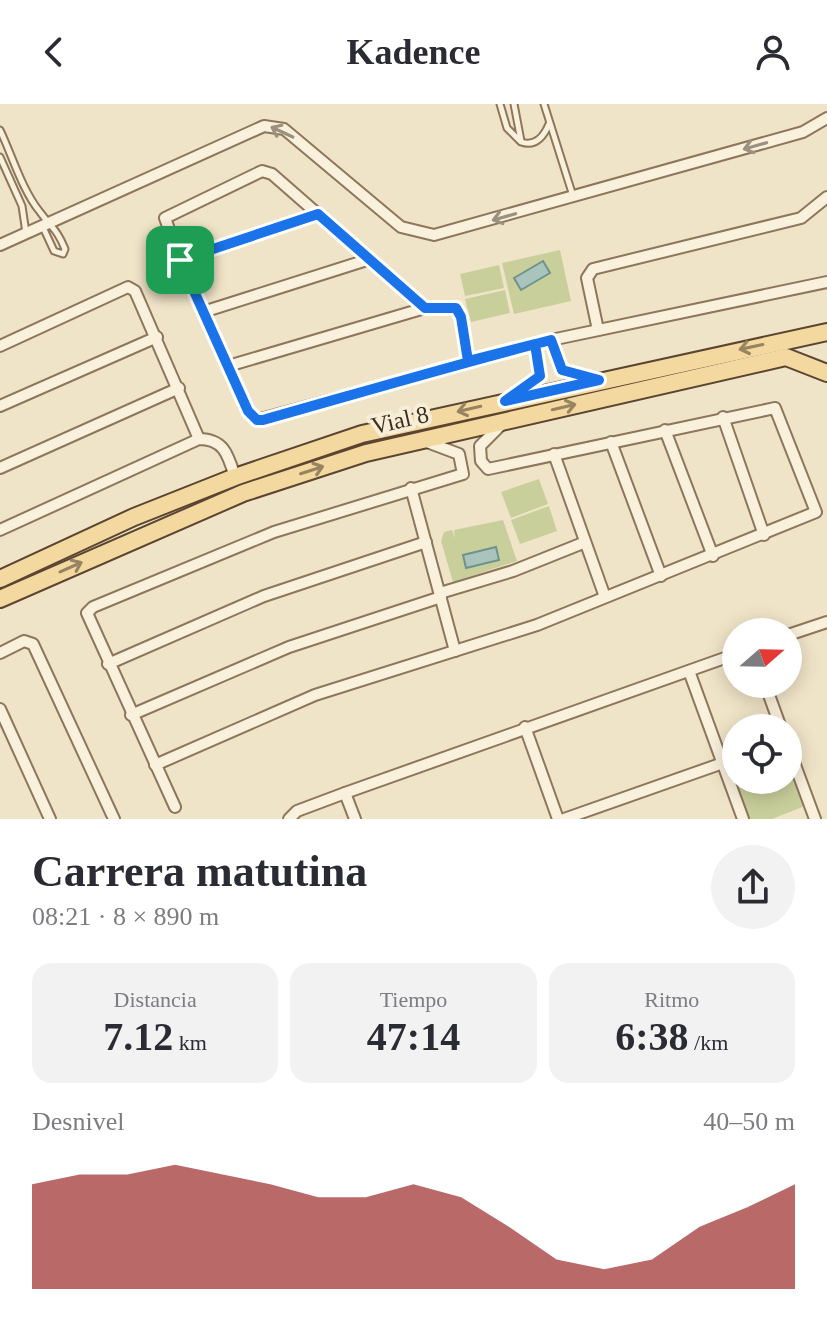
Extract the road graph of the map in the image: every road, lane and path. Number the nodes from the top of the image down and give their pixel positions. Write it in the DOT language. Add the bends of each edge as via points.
graph roads {
  1 [pos="500,104"];
  2 [pos="514,104"];
  3 [pos="544,104"];
  4 [pos="827,118"];
  5 [pos="549,124"];
  6 [pos="0,130"];
  7 [pos="521,142"];
  8 [pos="0,157"];
  9 [pos="30,194"];
  10 [pos="573,197"];
  11 [pos="827,197"];
  12 [pos="19,198"];
  13 [pos="318,214"];
  14 [pos="47,223"];
  15 [pos="26,233"];
  16 [pos="0,245"];
  17 [pos="370,259"];
  18 [pos="180,260"];
  19 [pos="827,282"];
  20 [pos="425,308"];
  21 [pos="203,312"];
  22 [pos="598,330"];
  23 [pos="827,332"];
  24 [pos="157,337"];
  25 [pos="551,340"];
  26 [pos="535,344"];
  27 [pos="0,346"];
  28 [pos="468,361"];
  29 [pos="557,363"];
  30 [pos="228,366"];
  31 [pos="541,368"];
  32 [pos="827,373"];
  33 [pos="599,380"];
  34 [pos="179,388"];
  35 [pos="505,401"];
  36 [pos="0,406"];
  37 [pos="723,417"];
  38 [pos="508,420"];
  39 [pos="665,430"];
  40 [pos="199,439"];
  41 [pos="421,440"];
  42 [pos="611,442"];
  43 [pos="479,448"];
  44 [pos="459,454"];
  45 [pos="554,454"];
  46 [pos="0,468"];
  47 [pos="235,477"];
  48 [pos="411,488"];
  49 [pos="0,530"];
  50 [pos="764,535"];
  51 [pos="426,542"];
  52 [pos="583,543"];
  53 [pos="713,556"];
  54 [pos="661,576"];
  55 [pos="0,579"];
  56 [pos="440,595"];
  57 [pos="605,597"];
  58 [pos="0,599"];
  59 [pos="827,622"];
  60 [pos="802,630"];
  61 [pos="455,651"];
  62 [pos="0,653"];
  63 [pos="722,659"];
  64 [pos="108,664"];
  65 [pos="689,671"];
  66 [pos="0,709"];
  67 [pos="131,715"];
  68 [pos="525,727"];
  69 [pos="722,760"];
  70 [pos="722,763"];
  71 [pos="155,765"];
  72 [pos="802,784"];
  73 [pos="345,793"];
  74 [pos="734,794"];
  75 [pos="175,807"];
  76 [pos="50,819"];
  77 [pos="114,819"];
  78 [pos="289,819"];
  79 [pos="355,819"];
  80 [pos="558,819"];
  81 [pos="564,819"];
  82 [pos="743,819"];
  83 [pos="815,819"];
  1 -- 7 [label="lane" via="507,128"];
  2 -- 7 [label="lane"];
  3 -- 5 [label="lane"];
  4 -- 10 [label="street, one-way" via="803,132"];
  5 -- 7 [label="lane" via="535,142"];
  5 -- 10 [label="lane"];
  6 -- 9 [label="lane"];
  8 -- 12 [label="lane"];
  9 -- 12 [label="lane"];
  9 -- 14 [label="lane"];
  10 -- 14 [label="street, one-way" via="434,235 412,232 284,129 272,126 253,128"];
  11 -- 22 [label="street" via="793,220 593,269 587,278"];
  12 -- 15 [label="lane"];
  13 -- 17 [label="street"];
  13 -- 18 [label="street"];
  13 -- 18 [label="street" via="262,171 168,214 166,226"];
  14 -- 14 [label="lane" via="54,251 63,254 65,249"];
  14 -- 15 [label="street"];
  15 -- 16 [label="street"];
  17 -- 20 [label="street"];
  17 -- 21 [label="street"];
  18 -- 21 [label="street"];
  19 -- 22 [label="street"];
  20 -- 28 [label="street" via="452,305 460,312"];
  20 -- 30 [label="street"];
  21 -- 30 [label="street"];
  22 -- 25 [label="street"];
  23 -- 33 [label="main road, Vial 8, one-way"];
  24 -- 27 [label="street" via="135,291 128,287"];
  24 -- 34 [label="street"];
  24 -- 36 [label="street"];
  25 -- 26 [label="street"];
  25 -- 29 [label="street"];
  26 -- 28 [label="street"];
  26 -- 31 [label="street"];
  28 -- 30 [label="street" via="263,420 248,411"];
  29 -- 31 [label="street"];
  29 -- 33 [label="street" via="566,372"];
  31 -- 35 [label="street" via="536,379"];
  38 -- 32 [label="main road, Vial 8, one-way" via="786,357"];
  33 -- 35 [label="main road, Vial 8"];
  34 -- 40 [label="street"];
  34 -- 46 [label="street"];
  35 -- 47 [label="main road, Vial 8, one-way" via="362,434"];
  37 -- 39 [label="street"];
  37 -- 50 [label="street"];
  37 -- 50 [label="street" via="777,410 816,510"];
  38 -- 41 [label="main road, Vial 8"];
  38 -- 43 [label="street"];
  39 -- 42 [label="street"];
  39 -- 53 [label="street"];
  40 -- 47 [label="street" via="221,444"];
  40 -- 49 [label="street"];
  41 -- 44 [label="street"];
  58 -- 41 [label="main road, Vial 8, one-way" via="243,493"];
  42 -- 45 [label="street"];
  42 -- 54 [label="street"];
  43 -- 44 [label="street"];
  43 -- 45 [label="street" via="488,469"];
  44 -- 48 [label="street" via="463,474"];
  45 -- 52 [label="street"];
  47 -- 55 [label="main road, Vial 8"];
  48 -- 51 [label="street"];
  48 -- 64 [label="street" via="274,532 93,607 88,621"];
  50 -- 53 [label="street"];
  51 -- 56 [label="street"];
  51 -- 64 [label="street" via="264,596"];
  52 -- 56 [label="street"];
  52 -- 57 [label="street"];
  53 -- 54 [label="street"];
  54 -- 57 [label="street"];
  56 -- 61 [label="street"];
  56 -- 67 [label="street" via="289,647"];
  57 -- 61 [label="street"];
  59 -- 60 [label="street"];
  61 -- 71 [label="street" via="315,695"];
  62 -- 77 [label="street" via="24,641 33,644"];
  63 -- 65 [label="street"];
  64 -- 67 [label="street"];
  65 -- 68 [label="street"];
  65 -- 69 [label="street"];
  66 -- 76 [label="street"];
  67 -- 71 [label="street"];
  68 -- 73 [label="street"];
  68 -- 80 [label="street"];
  70 -- 81 [label="street"];
  71 -- 75 [label="street"];
  72 -- 83 [label="street"];
  73 -- 78 [label="street"];
  73 -- 79 [label="street"];
  74 -- 82 [label="street"];
}
